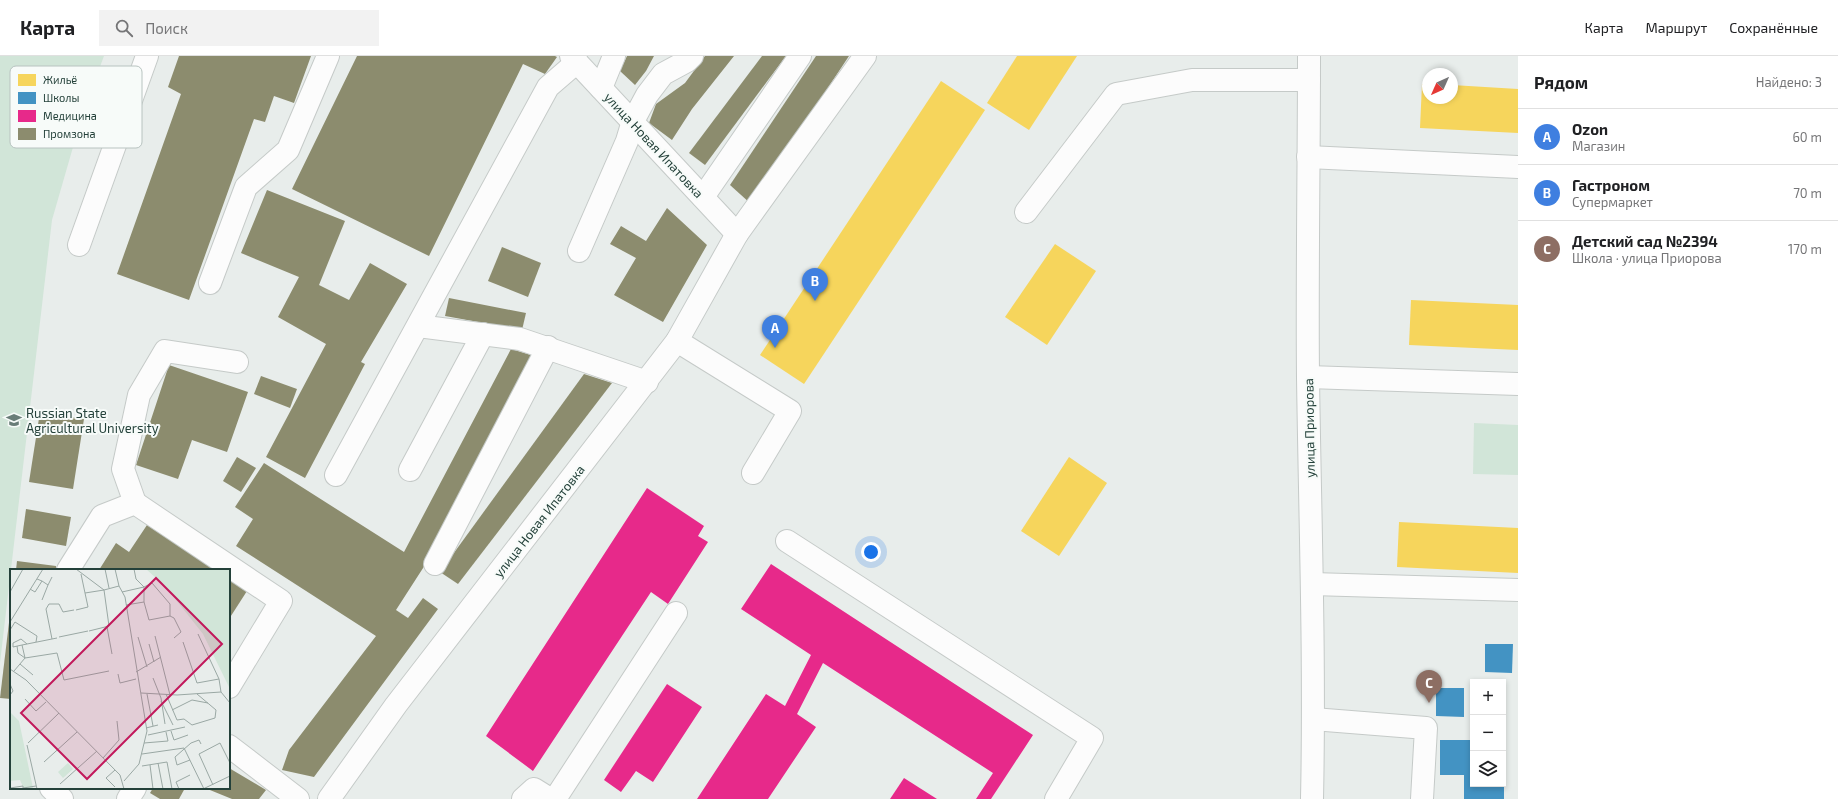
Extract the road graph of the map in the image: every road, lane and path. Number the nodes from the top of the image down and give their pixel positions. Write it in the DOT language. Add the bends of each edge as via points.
graph roads {
  1 [pos="147,56"];
  2 [pos="328,56"];
  3 [pos="614,56"];
  4 [pos="692,56"];
  5 [pos="800,56"];
  6 [pos="865,56"];
  7 [pos="1310,56"];
  8 [pos="574,59"];
  9 [pos="664,65"];
  10 [pos="142,70"];
  11 [pos="1309,80"];
  12 [pos="601,88"];
  13 [pos="633,121"];
  14 [pos="114,148"];
  15 [pos="1308,157"];
  16 [pos="1518,167"];
  17 [pos="702,197"];
  18 [pos="1026,212"];
  19 [pos="737,234"];
  20 [pos="79,245"];
  21 [pos="580,251"];
  22 [pos="210,283"];
  23 [pos="418,326"];
  24 [pos="483,334"];
  25 [pos="677,341"];
  26 [pos="548,347"];
  27 [pos="237,362"];
  28 [pos="1308,377"];
  29 [pos="647,382"];
  30 [pos="1518,384"];
  31 [pos="410,470"];
  32 [pos="753,473"];
  33 [pos="336,475"];
  34 [pos="135,503"];
  35 [pos="787,541"];
  36 [pos="435,564"];
  37 [pos="69,569"];
  38 [pos="1312,584"];
  39 [pos="1518,590"];
  40 [pos="676,613"];
  41 [pos="230,685"];
  42 [pos="1312,719"];
  43 [pos="230,747"];
  44 [pos="52,789"];
  45 [pos="134,789"];
  46 [pos="62,799"];
  47 [pos="128,799"];
  48 [pos="298,799"];
  49 [pos="328,799"];
  50 [pos="523,799"];
  51 [pos="550,799"];
  52 [pos="555,799"];
  53 [pos="1056,799"];
  54 [pos="1312,799"];
  55 [pos="1422,799"];
  1 -- 10 [label="street"];
  2 -- 22 [label="street" via="288,150 246,187"];
  3 -- 12 [label="street"];
  4 -- 9 [label="street" via="687,61"];
  5 -- 17 [label="street"];
  6 -- 19 [label="street, улица Новая Ипатовка"];
  7 -- 11 [label="street, улица Приорова"];
  8 -- 12 [label="street, улица Новая Ипатовка"];
  8 -- 23 [label="street" via="548,86"];
  9 -- 13 [label="street"];
  11 -- 15 [label="street, улица Приорова"];
  11 -- 18 [label="street" via="1192,80 1116,94"];
  12 -- 13 [label="street, улица Новая Ипатовка"];
  13 -- 17 [label="street, улица Новая Ипатовка"];
  13 -- 21 [label="street"];
  14 -- 20 [label="street"];
  15 -- 16 [label="street"];
  15 -- 28 [label="street, улица Приорова"];
  17 -- 19 [label="street, улица Новая Ипатовка"];
  19 -- 25 [label="street, улица Новая Ипатовка"];
  23 -- 24 [label="street"];
  23 -- 33 [label="street"];
  24 -- 26 [label="street" via="520,339"];
  24 -- 31 [label="street"];
  25 -- 29 [label="street, улица Новая Ипатовка"];
  25 -- 32 [label="street" via="790,410"];
  26 -- 29 [label="street"];
  26 -- 36 [label="street"];
  27 -- 34 [label="street" via="165,351 139,395 123,469"];
  28 -- 30 [label="street"];
  28 -- 38 [label="street, улица Приорова"];
  29 -- 49 [label="street, улица Новая Ипатовка" via="401,699"];
  34 -- 37 [label="street" via="102,516"];
  34 -- 41 [label="street" via="281,600"];
  35 -- 53 [label="street" via="1092,738"];
  38 -- 39 [label="street"];
  38 -- 42 [label="street, улица Приорова"];
  40 -- 52 [label="street"];
  42 -- 54 [label="street, улица Приорова"];
  42 -- 55 [label="street" via="1426,728"];
  43 -- 48 [label="street"];
  44 -- 46 [label="street"];
  45 -- 47 [label="street"];
  50 -- 51 [label="street" via="534,789"];
}
